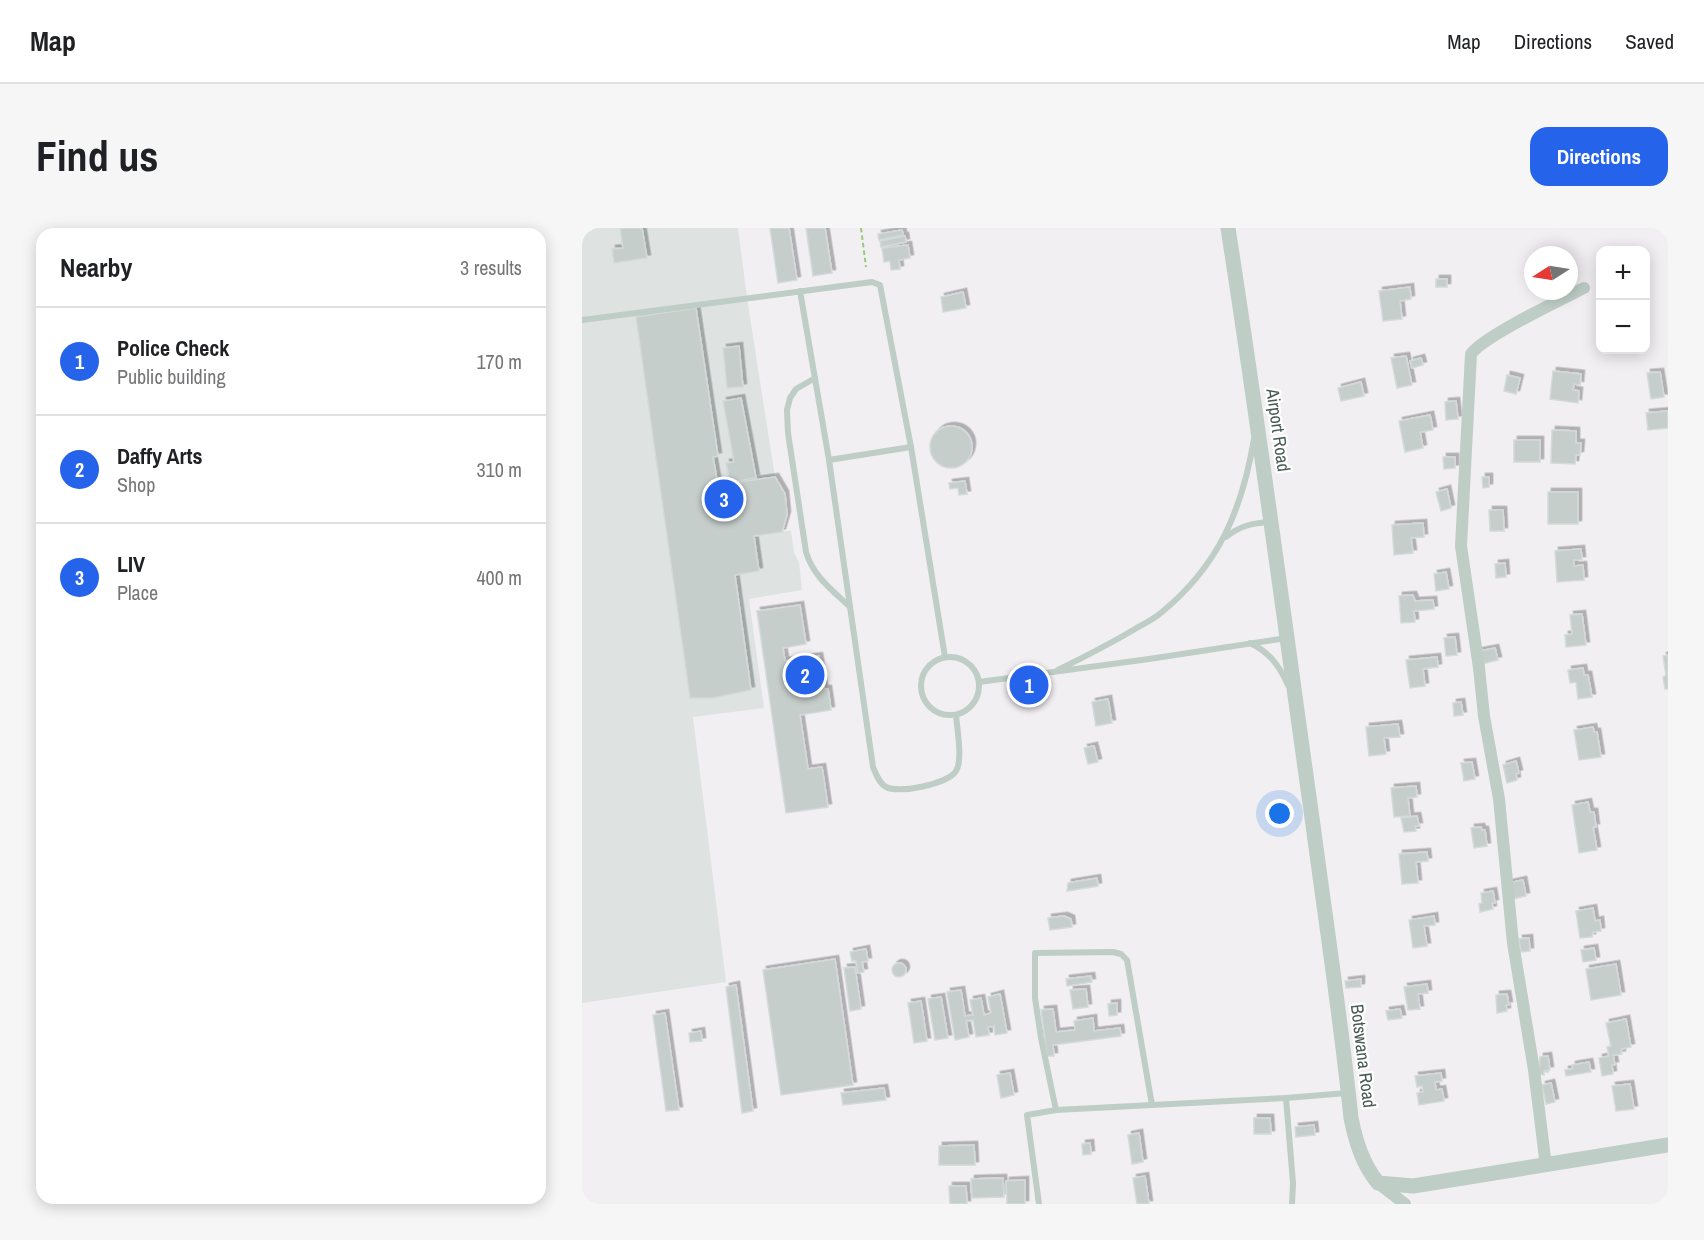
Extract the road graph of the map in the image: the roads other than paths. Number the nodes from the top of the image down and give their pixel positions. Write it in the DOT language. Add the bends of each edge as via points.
graph roads {
  1 [pos="1228,228"];
  2 [pos="1584,288"];
  3 [pos="800,291"];
  4 [pos="582,321"];
  5 [pos="815,378"];
  6 [pos="1257,417"];
  7 [pos="911,447"];
  8 [pos="829,460"];
  9 [pos="1270,522"];
  10 [pos="1223,539"];
  11 [pos="850,607"];
  12 [pos="1288,638"];
  13 [pos="1250,642"];
  14 [pos="945,657"];
  15 [pos="1058,670"];
  16 [pos="979,682"];
  17 [pos="1299,713"];
  18 [pos="956,715"];
  19 [pos="1348,1092"];
  20 [pos="1286,1098"];
  21 [pos="1152,1105"];
  22 [pos="1056,1110"];
  23 [pos="1668,1145"];
  24 [pos="1545,1166"];
  25 [pos="1378,1183"];
  26 [pos="1039,1204"];
  27 [pos="1292,1204"];
  28 [pos="1406,1204"];
  1 -- 6 [label="street, Airport Road"];
  2 -- 24 [label="street" via="1497,335 1471,354 1463,488 1463,564 1499,799 1513,943"];
  3 -- 4 [label="lane"];
  3 -- 5 [label="lane"];
  3 -- 7 [label="lane" via="872,282 880,285"];
  5 -- 8 [label="lane"];
  5 -- 11 [label="lane" via="796,389 787,410 806,552 818,576"];
  6 -- 9 [label="street, Airport Road"];
  6 -- 10 [label="lane" via="1248,476"];
  7 -- 8 [label="lane"];
  7 -- 14 [label="lane"];
  8 -- 11 [label="lane"];
  9 -- 10 [label="lane" via="1244,525"];
  9 -- 12 [label="street, Airport Road"];
  10 -- 15 [label="lane" via="1204,570 1161,614"];
  11 -- 18 [label="lane" via="873,767 880,782 893,789 909,788 944,782 952,776 959,762"];
  12 -- 13 [label="lane"];
  12 -- 17 [label="street, Botswana Road"];
  13 -- 15 [label="lane"];
  13 -- 17 [label="lane" via="1264,650 1280,669"];
  14 -- 16 [label="lane" via="963,660"];
  14 -- 18 [label="lane" via="927,667 920,686 922,697 935,712"];
  15 -- 16 [label="lane"];
  16 -- 18 [label="lane" via="974,703"];
  17 -- 19 [label="street, Botswana Road"];
  19 -- 20 [label="lane"];
  19 -- 25 [label="street, Botswana Road" via="1361,1156"];
  20 -- 21 [label="lane"];
  20 -- 27 [label="lane"];
  21 -- 22 [label="lane"];
  21 -- 22 [label="lane" via="1127,960 1113,952 1035,953 1035,998"];
  22 -- 26 [label="lane" via="1027,1115"];
  23 -- 24 [label="street"];
  24 -- 25 [label="street" via="1413,1186"];
  25 -- 28 [label="street"];
}
